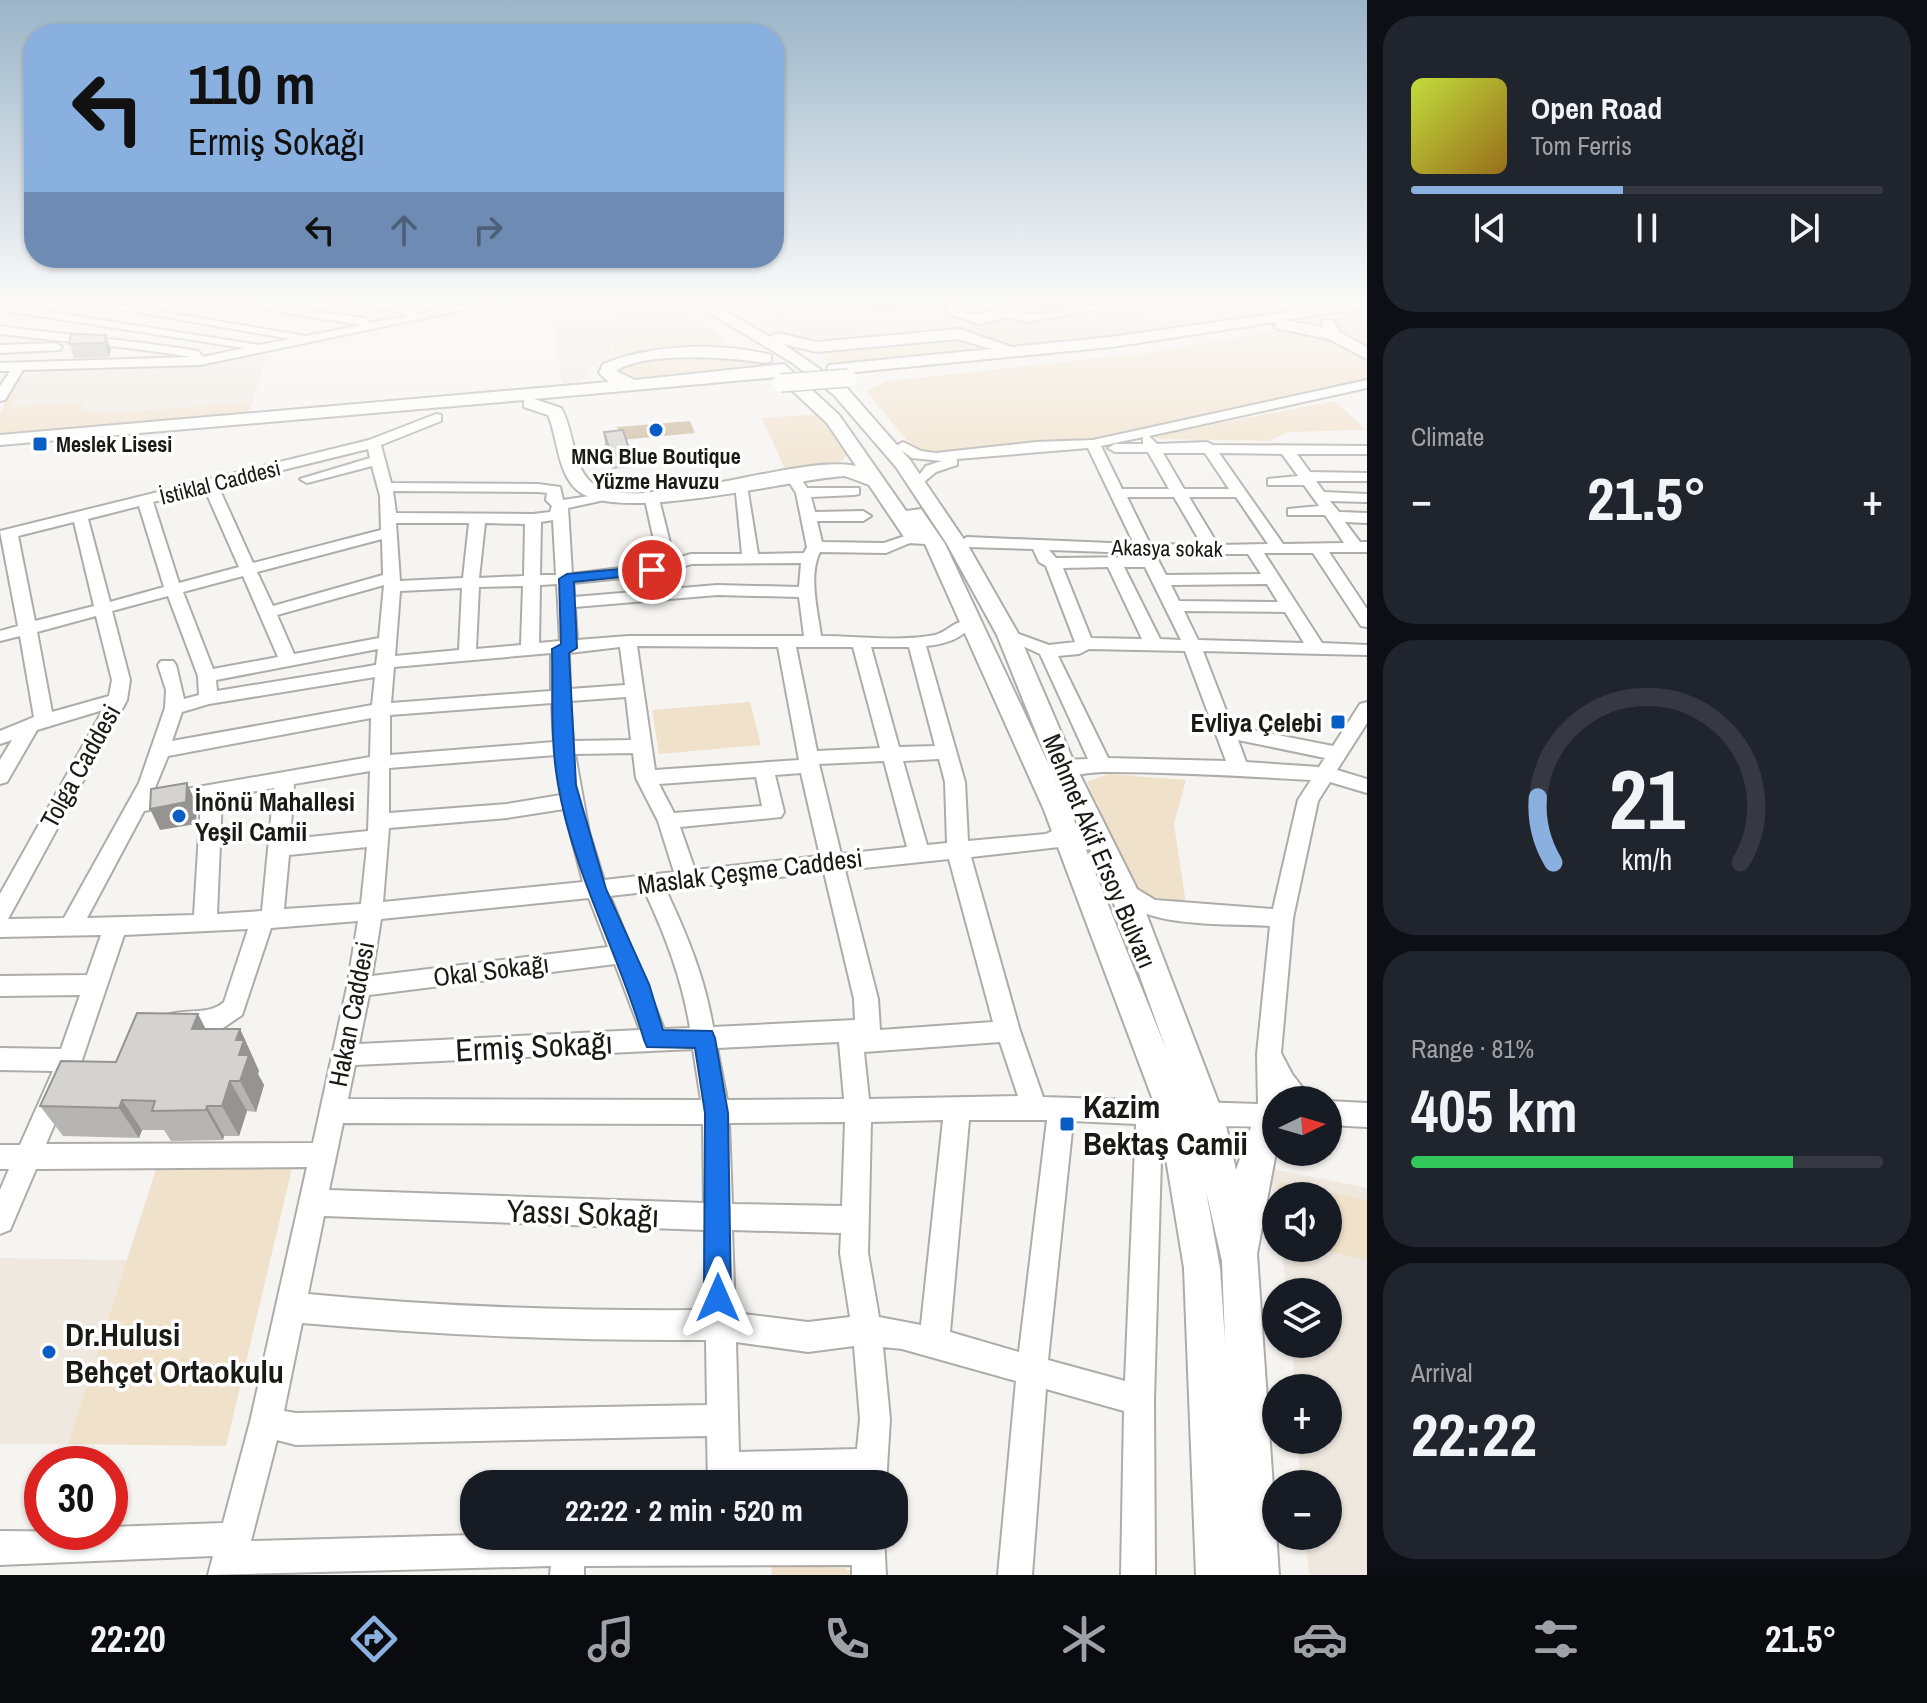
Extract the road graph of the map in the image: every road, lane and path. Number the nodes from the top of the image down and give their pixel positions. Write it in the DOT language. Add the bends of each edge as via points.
graph roads {
  1 [pos="14,374"];
  2 [pos="593,374"];
  3 [pos="608,374"];
  4 [pos="785,374"];
  5 [pos="799,374"];
  6 [pos="818,374"];
  7 [pos="839,374"];
  8 [pos="883,374"];
  9 [pos="907,374"];
  10 [pos="778,378"];
  11 [pos="850,381"];
  12 [pos="1367,384"];
  13 [pos="635,385"];
  14 [pos="566,391"];
  15 [pos="602,396"];
  16 [pos="0,397"];
  17 [pos="487,402"];
  18 [pos="530,403"];
  19 [pos="440,409"];
  20 [pos="1141,432"];
  21 [pos="0,440"];
  22 [pos="903,446"];
  23 [pos="1094,446"];
  24 [pos="1152,446"];
  25 [pos="1207,446"];
  26 [pos="1285,447"];
  27 [pos="1346,448"];
  28 [pos="1367,450"];
  29 [pos="376,451"];
  30 [pos="858,452"];
  31 [pos="924,478"];
  32 [pos="1309,478"];
  33 [pos="307,479"];
  34 [pos="1366,479"];
  35 [pos="1273,482"];
  36 [pos="879,483"];
  37 [pos="210,485"];
  38 [pos="798,485"];
  39 [pos="740,486"];
  40 [pos="385,487"];
  41 [pos="854,491"];
  42 [pos="1119,493"];
  43 [pos="1179,493"];
  44 [pos="1239,493"];
  45 [pos="651,495"];
  46 [pos="604,496"];
  47 [pos="1322,496"];
  48 [pos="1367,498"];
  49 [pos="145,501"];
  50 [pos="560,505"];
  51 [pos="1293,512"];
  52 [pos="1333,514"];
  53 [pos="863,516"];
  54 [pos="80,517"];
  55 [pos="809,517"];
  56 [pos="478,518"];
  57 [pos="1367,518"];
  58 [pos="533,519"];
  59 [pos="390,525"];
  60 [pos="5,535"];
  61 [pos="914,538"];
  62 [pos="967,542"];
  63 [pos="1039,545"];
  64 [pos="1361,547"];
  65 [pos="1318,548"];
  66 [pos="1213,550"];
  67 [pos="1254,550"];
  68 [pos="1280,550"];
  69 [pos="812,552"];
  70 [pos="1149,556"];
  71 [pos="751,559"];
  72 [pos="1053,563"];
  73 [pos="1114,563"];
  74 [pos="668,566"];
  75 [pos="249,569"];
  76 [pos="567,579"];
  77 [pos="1272,579"];
  78 [pos="1160,580"];
  79 [pos="392,582"];
  80 [pos="532,582"];
  81 [pos="473,584"];
  82 [pos="173,589"];
  83 [pos="807,592"];
  84 [pos="567,603"];
  85 [pos="1173,606"];
  86 [pos="1289,607"];
  87 [pos="103,609"];
  88 [pos="269,612"];
  89 [pos="1367,622"];
  90 [pos="963,626"];
  91 [pos="26,629"];
  92 [pos="1008,635"];
  93 [pos="0,636"];
  94 [pos="813,639"];
  95 [pos="628,641"];
  96 [pos="786,641"];
  97 [pos="916,642"];
  98 [pos="861,643"];
  99 [pos="1084,643"];
  100 [pos="1154,645"];
  101 [pos="1192,645"];
  102 [pos="565,648"];
  103 [pos="1316,648"];
  104 [pos="530,650"];
  105 [pos="1367,650"];
  106 [pos="1047,651"];
  107 [pos="467,656"];
  108 [pos="387,657"];
  109 [pos="288,659"];
  110 [pos="991,663"];
  111 [pos="167,665"];
  112 [pos="207,676"];
  113 [pos="635,690"];
  114 [pos="560,696"];
  115 [pos="208,698"];
  116 [pos="118,700"];
  117 [pos="174,708"];
  118 [pos="1367,708"];
  119 [pos="381,710"];
  120 [pos="37,723"];
  121 [pos="1225,731"];
  122 [pos="0,738"];
  123 [pos="640,746"];
  124 [pos="563,748"];
  125 [pos="162,750"];
  126 [pos="947,752"];
  127 [pos="1339,754"];
  128 [pos="892,755"];
  129 [pos="381,762"];
  130 [pos="810,762"];
  131 [pos="1101,765"];
  132 [pos="1239,769"];
  133 [pos="764,770"];
  134 [pos="1052,771"];
  135 [pos="1281,773"];
  136 [pos="1326,774"];
  137 [pos="0,777"];
  138 [pos="646,778"];
  139 [pos="285,779"];
  140 [pos="1367,786"];
  141 [pos="212,793"];
  142 [pos="1308,800"];
  143 [pos="571,801"];
  144 [pos="139,805"];
  145 [pos="668,821"];
  146 [pos="378,830"];
  147 [pos="1066,832"];
  148 [pos="279,848"];
  149 [pos="958,849"];
  150 [pos="919,853"];
  151 [pos="832,860"];
  152 [pos="687,880"];
  153 [pos="652,883"];
  154 [pos="1122,887"];
  155 [pos="596,889"];
  156 [pos="371,911"];
  157 [pos="0,914"];
  158 [pos="1282,918"];
  159 [pos="267,920"];
  160 [pos="205,922"];
  161 [pos="71,927"];
  162 [pos="115,927"];
  163 [pos="0,928"];
  164 [pos="623,954"];
  165 [pos="97,985"];
  166 [pos="0,986"];
  167 [pos="359,987"];
  168 [pos="148,1023"];
  169 [pos="1008,1031"];
  170 [pos="860,1036"];
  171 [pos="704,1038"];
  172 [pos="655,1040"];
  173 [pos="344,1055"];
  174 [pos="0,1059"];
  175 [pos="70,1060"];
  176 [pos="1276,1086"];
  177 [pos="957,1110"];
  178 [pos="332,1111"];
  179 [pos="1048,1111"];
  180 [pos="1262,1111"];
  181 [pos="858,1112"];
  182 [pos="716,1113"];
  183 [pos="1342,1113"];
  184 [pos="1367,1115"];
  185 [pos="1177,1116"];
  186 [pos="1262,1153"];
  187 [pos="322,1155"];
  188 [pos="0,1157"];
  189 [pos="29,1158"];
  190 [pos="312,1202"];
  191 [pos="1,1217"];
  192 [pos="717,1217"];
  193 [pos="853,1220"];
  194 [pos="1240,1261"];
  195 [pos="289,1307"];
  196 [pos="718,1325"];
  197 [pos="867,1330"];
  198 [pos="934,1342"];
  199 [pos="1032,1368"];
  200 [pos="1139,1400"];
  201 [pos="724,1420"];
  202 [pos="266,1422"];
  203 [pos="724,1470"];
  204 [pos="870,1470"];
  205 [pos="0,1548"];
  206 [pos="668,1550"];
  207 [pos="825,1550"];
  208 [pos="868,1553"];
  209 [pos="229,1557"];
  210 [pos="568,1562"];
  211 [pos="1015,1575"];
  212 [pos="1138,1575"];
  213 [pos="1218,1575"];
  214 [pos="1257,1575"];
  1 -- 16 [label="street"];
  2 -- 14 [label="main road"];
  3 -- 13 [label="main road"];
  4 -- 30 [label="main road" via="815,399"];
  5 -- 110 [label="main road, Mehmet Akif Ersoy Bulvarı" via="855,426 935,544"];
  6 -- 92 [label="main road, Mehmet Akif Ersoy Bulvarı" via="876,429 942,521"];
  7 -- 11 [label="main road"];
  8 -- 11 [label="main road"];
  9 -- 11 [label="main road"];
  10 -- 11 [label="main road, bridge"];
  10 -- 13 [label="main road"];
  10 -- 15 [label="main road"];
  11 -- 22 [label="main road"];
  12 -- 20 [label="street"];
  13 -- 14 [label="main road"];
  14 -- 17 [label="main road"];
  15 -- 18 [label="main road"];
  15 -- 30 [label="main road" via="579,406 571,420 592,479 603,490 638,493 731,481 840,464"];
  17 -- 18 [label="main road"];
  17 -- 19 [label="main road"];
  18 -- 46 [label="main road" via="555,412 582,485"];
  19 -- 21 [label="main road"];
  19 -- 29 [label="street, İstiklal Caddesi"];
  20 -- 23 [label="street"];
  20 -- 24 [label="street"];
  22 -- 23 [label="street" via="917,455 936,457 1036,446"];
  22 -- 31 [label="main road"];
  23 -- 24 [label="street"];
  23 -- 31 [label="street" via="941,464"];
  23 -- 42 [label="street"];
  24 -- 25 [label="street"];
  24 -- 43 [label="street"];
  25 -- 26 [label="street"];
  25 -- 44 [label="street"];
  26 -- 27 [label="street"];
  26 -- 32 [label="street"];
  27 -- 28 [label="street"];
  27 -- 34 [label="street"];
  29 -- 33 [label="street"];
  29 -- 37 [label="street, İstiklal Caddesi"];
  29 -- 40 [label="street, Hakan Caddesi"];
  30 -- 36 [label="main road"];
  31 -- 62 [label="main road"];
  32 -- 34 [label="street"];
  32 -- 35 [label="street"];
  32 -- 47 [label="street"];
  36 -- 38 [label="main road" via="843,470"];
  36 -- 61 [label="main road"];
  37 -- 49 [label="street, İstiklal Caddesi"];
  37 -- 75 [label="street"];
  38 -- 39 [label="main road"];
  38 -- 41 [label="street"];
  38 -- 55 [label="street"];
  39 -- 45 [label="main road"];
  39 -- 71 [label="street"];
  40 -- 50 [label="street" via="538,488 555,490 553,500"];
  40 -- 59 [label="street, Hakan Caddesi"];
  42 -- 43 [label="street"];
  42 -- 70 [label="street"];
  43 -- 44 [label="street"];
  43 -- 66 [label="street"];
  44 -- 68 [label="street"];
  45 -- 46 [label="main road"];
  45 -- 74 [label="street"];
  46 -- 50 [label="street"];
  47 -- 48 [label="street"];
  47 -- 52 [label="street"];
  49 -- 54 [label="street, İstiklal Caddesi"];
  49 -- 82 [label="street"];
  50 -- 58 [label="street" via="557,515"];
  50 -- 76 [label="street"];
  51 -- 52 [label="street"];
  52 -- 57 [label="street"];
  52 -- 64 [label="street"];
  53 -- 55 [label="street"];
  54 -- 60 [label="street, İstiklal Caddesi"];
  54 -- 87 [label="street, Tolga Caddesi"];
  55 -- 69 [label="street"];
  56 -- 58 [label="street"];
  56 -- 59 [label="street"];
  56 -- 81 [label="street"];
  58 -- 80 [label="street"];
  59 -- 75 [label="street"];
  59 -- 79 [label="street, Hakan Caddesi"];
  60 -- 91 [label="street"];
  61 -- 69 [label="street" via="886,548"];
  61 -- 90 [label="main road"];
  62 -- 63 [label="street, Akasya sokak"];
  62 -- 92 [label="main road" via="1003,597"];
  63 -- 70 [label="street, Akasya sokak"];
  63 -- 72 [label="street"];
  64 -- 65 [label="street, Akasya sokak"];
  65 -- 68 [label="street, Akasya sokak"];
  65 -- 89 [label="street"];
  66 -- 67 [label="street, Akasya sokak"];
  66 -- 70 [label="street, Akasya sokak"];
  67 -- 68 [label="street, Akasya sokak"];
  67 -- 77 [label="street"];
  69 -- 71 [label="street"];
  69 -- 83 [label="street"];
  70 -- 73 [label="street"];
  70 -- 78 [label="street"];
  71 -- 74 [label="street" via="691,559"];
  72 -- 73 [label="street"];
  72 -- 99 [label="street"];
  73 -- 100 [label="street"];
  74 -- 76 [label="street"];
  75 -- 82 [label="street"];
  75 -- 88 [label="street"];
  76 -- 80 [label="street"];
  76 -- 84 [label="street"];
  77 -- 78 [label="street"];
  77 -- 86 [label="street"];
  78 -- 85 [label="street"];
  79 -- 81 [label="street"];
  79 -- 88 [label="street"];
  79 -- 108 [label="street, Hakan Caddesi"];
  80 -- 81 [label="street"];
  80 -- 104 [label="street"];
  81 -- 107 [label="street"];
  82 -- 87 [label="street"];
  82 -- 112 [label="street"];
  83 -- 84 [label="street" via="717,590"];
  83 -- 94 [label="street"];
  84 -- 102 [label="street"];
  85 -- 86 [label="street"];
  85 -- 101 [label="street"];
  86 -- 103 [label="street"];
  87 -- 91 [label="street"];
  87 -- 116 [label="street, Tolga Caddesi" via="121,680"];
  88 -- 109 [label="street"];
  90 -- 97 [label="street" via="943,639"];
  90 -- 110 [label="main road"];
  91 -- 93 [label="street"];
  91 -- 120 [label="street"];
  92 -- 106 [label="street"];
  92 -- 134 [label="main road, Mehmet Akif Ersoy Bulvarı"];
  94 -- 96 [label="street"];
  94 -- 98 [label="street"];
  95 -- 96 [label="street"];
  95 -- 102 [label="street"];
  95 -- 113 [label="street"];
  96 -- 130 [label="street"];
  97 -- 98 [label="street"];
  97 -- 126 [label="street"];
  98 -- 128 [label="street"];
  99 -- 100 [label="street"];
  99 -- 106 [label="street" via="1079,649"];
  100 -- 101 [label="street"];
  101 -- 103 [label="street"];
  101 -- 121 [label="street"];
  102 -- 104 [label="street"];
  102 -- 114 [label="street"];
  103 -- 105 [label="street"];
  104 -- 107 [label="street"];
  106 -- 131 [label="street"];
  107 -- 108 [label="street"];
  108 -- 109 [label="street"];
  108 -- 115 [label="street"];
  108 -- 119 [label="street, Hakan Caddesi"];
  109 -- 112 [label="street"];
  110 -- 134 [label="main road, Mehmet Akif Ersoy Bulvarı"];
  111 -- 117 [label="street"];
  112 -- 115 [label="street"];
  113 -- 114 [label="street"];
  113 -- 123 [label="street"];
  114 -- 119 [label="street"];
  114 -- 124 [label="street"];
  115 -- 117 [label="street"];
  116 -- 120 [label="street"];
  116 -- 157 [label="street, Tolga Caddesi"];
  117 -- 125 [label="street"];
  118 -- 127 [label="street"];
  119 -- 125 [label="street"];
  119 -- 129 [label="street, Hakan Caddesi"];
  120 -- 122 [label="street"];
  120 -- 137 [label="street"];
  121 -- 127 [label="street"];
  121 -- 132 [label="street"];
  123 -- 124 [label="street"];
  123 -- 138 [label="street"];
  124 -- 129 [label="street"];
  124 -- 143 [label="street"];
  125 -- 144 [label="street"];
  126 -- 128 [label="street"];
  126 -- 149 [label="street" via="955,782"];
  127 -- 136 [label="street"];
  128 -- 130 [label="street"];
  128 -- 150 [label="street"];
  129 -- 139 [label="street"];
  129 -- 146 [label="street, Hakan Caddesi"];
  130 -- 133 [label="street"];
  130 -- 151 [label="street"];
  131 -- 132 [label="street"];
  131 -- 134 [label="street"];
  132 -- 135 [label="street"];
  133 -- 138 [label="street"];
  133 -- 145 [label="street" via="774,812"];
  134 -- 147 [label="main road, Mehmet Akif Ersoy Bulvarı"];
  134 -- 154 [label="main road, Mehmet Akif Ersoy Bulvarı"];
  135 -- 136 [label="street"];
  135 -- 142 [label="street" via="1301,785"];
  136 -- 140 [label="street"];
  136 -- 142 [label="street"];
  138 -- 145 [label="street"];
  139 -- 141 [label="street"];
  139 -- 148 [label="street"];
  141 -- 144 [label="street"];
  141 -- 160 [label="street"];
  142 -- 158 [label="street"];
  143 -- 146 [label="street"];
  143 -- 155 [label="street"];
  144 -- 161 [label="street"];
  145 -- 152 [label="street"];
  146 -- 148 [label="street"];
  146 -- 156 [label="street, Hakan Caddesi"];
  147 -- 149 [label="street, Maslak Çeşme Caddesi" via="1057,840"];
  147 -- 185 [label="main road, Mehmet Akif Ersoy Bulvarı"];
  148 -- 159 [label="street"];
  149 -- 150 [label="street, Maslak Çeşme Caddesi"];
  149 -- 169 [label="street"];
  150 -- 151 [label="street, Maslak Çeşme Caddesi"];
  151 -- 152 [label="street, Maslak Çeşme Caddesi"];
  151 -- 170 [label="street" via="866,999"];
  152 -- 153 [label="street, Maslak Çeşme Caddesi"];
  153 -- 155 [label="street, Maslak Çeşme Caddesi"];
  153 -- 171 [label="street" via="690,974"];
  154 -- 158 [label="street" via="1154,909"];
  154 -- 185 [label="main road, Mehmet Akif Ersoy Bulvarı"];
  155 -- 156 [label="street, Maslak Çeşme Caddesi"];
  155 -- 164 [label="street"];
  156 -- 159 [label="street, Maslak Çeşme Caddesi"];
  156 -- 167 [label="street, Hakan Caddesi"];
  158 -- 176 [label="street" via="1269,1054"];
  159 -- 160 [label="street, Maslak Çeşme Caddesi"];
  159 -- 168 [label="street" via="234,1008 220,1020"];
  160 -- 162 [label="street, Maslak Çeşme Caddesi"];
  161 -- 162 [label="street, Maslak Çeşme Caddesi"];
  161 -- 163 [label="street, Maslak Çeşme Caddesi"];
  162 -- 165 [label="street"];
  164 -- 167 [label="street, Okal Sokağı"];
  164 -- 172 [label="street"];
  165 -- 166 [label="street"];
  165 -- 175 [label="street"];
  167 -- 173 [label="street, Hakan Caddesi"];
  169 -- 170 [label="street, Ermiş Sokağı"];
  169 -- 179 [label="street"];
  170 -- 171 [label="street, Ermiş Sokağı"];
  170 -- 181 [label="street"];
  171 -- 172 [label="street, Ermiş Sokağı"];
  171 -- 182 [label="street"];
  172 -- 173 [label="street, Ermiş Sokağı"];
  173 -- 178 [label="street, Hakan Caddesi"];
  174 -- 175 [label="street"];
  175 -- 189 [label="street"];
  177 -- 179 [label="street"];
  177 -- 181 [label="street"];
  177 -- 198 [label="street"];
  178 -- 182 [label="street"];
  178 -- 187 [label="street, Hakan Caddesi"];
  179 -- 185 [label="street"];
  179 -- 199 [label="street"];
  180 -- 185 [label="street"];
  181 -- 182 [label="street"];
  181 -- 193 [label="street"];
  182 -- 192 [label="street"];
  183 -- 184 [label="street"];
  185 -- 194 [label="main road, Mehmet Akif Ersoy Bulvarı"];
  185 -- 200 [label="street"];
  185 -- 213 [label="main road, Mehmet Akif Ersoy Bulvarı" via="1202,1268"];
  186 -- 194 [label="main road" via="1252,1175"];
  187 -- 189 [label="street"];
  187 -- 190 [label="street, Hakan Caddesi"];
  188 -- 189 [label="street"];
  189 -- 191 [label="street"];
  190 -- 192 [label="street, Yassı Sokağı"];
  190 -- 195 [label="street, Hakan Caddesi"];
  192 -- 193 [label="street, Yassı Sokağı"];
  192 -- 196 [label="street"];
  193 -- 197 [label="street"];
  194 -- 214 [label="main road, Mehmet Akif Ersoy Bulvarı"];
  195 -- 196 [label="street" via="453,1322"];
  195 -- 202 [label="street, Hakan Caddesi"];
  196 -- 197 [label="street" via="808,1337"];
  196 -- 201 [label="street"];
  197 -- 198 [label="street"];
  197 -- 204 [label="street" via="875,1419"];
  198 -- 199 [label="street"];
  199 -- 200 [label="street"];
  199 -- 211 [label="street"];
  200 -- 212 [label="street"];
  201 -- 202 [label="street" via="296,1429"];
  201 -- 203 [label="street"];
  202 -- 209 [label="street, Hakan Caddesi"];
  205 -- 209 [label="street"];
  206 -- 210 [label="street"];
  207 -- 208 [label="street"];
  209 -- 210 [label="street"];
}
